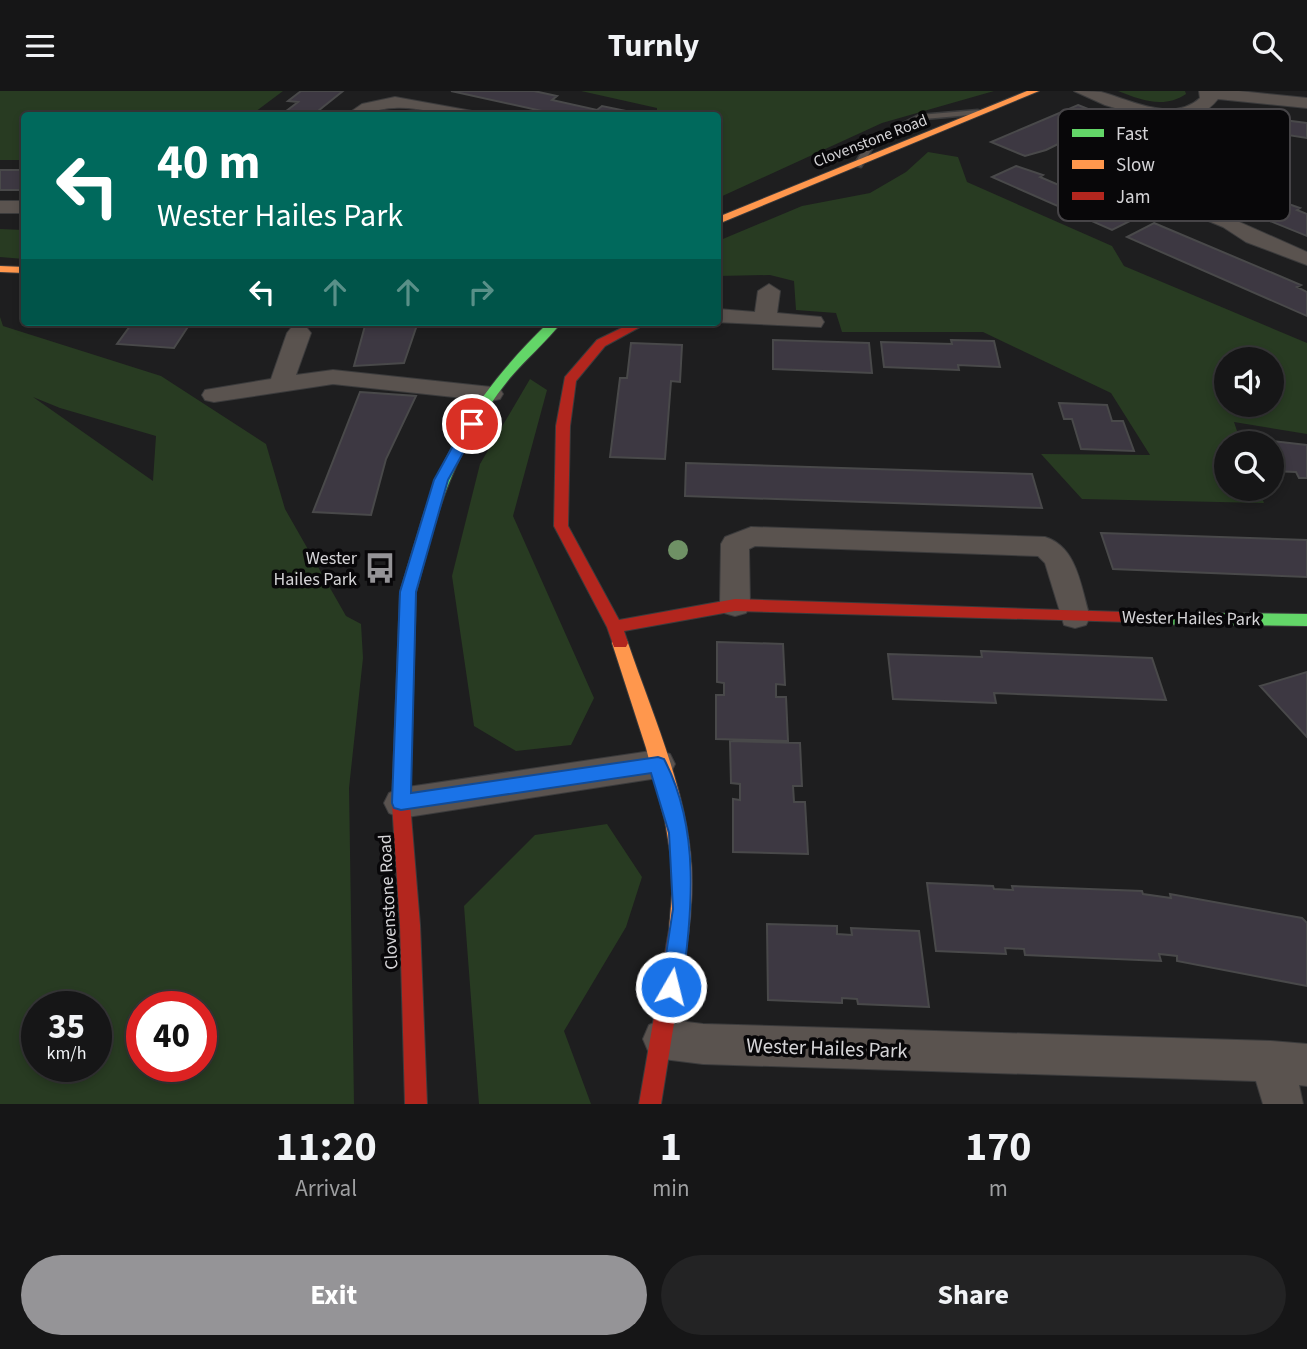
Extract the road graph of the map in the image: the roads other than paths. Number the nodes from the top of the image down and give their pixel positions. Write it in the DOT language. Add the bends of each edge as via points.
graph roads {
  1 [pos="1035,91"];
  2 [pos="1082,91"];
  3 [pos="1301,91"];
  4 [pos="1208,92"];
  5 [pos="1273,99"];
  6 [pos="1307,103"];
  7 [pos="1139,109"];
  8 [pos="1199,109"];
  9 [pos="360,112"];
  10 [pos="453,112"];
  11 [pos="0,207"];
  12 [pos="21,207"];
  13 [pos="721,220"];
  14 [pos="1226,221"];
  15 [pos="1307,259"];
  16 [pos="0,269"];
  17 [pos="21,270"];
  18 [pos="769,291"];
  19 [pos="721,316"];
  20 [pos="765,319"];
  21 [pos="813,322"];
  22 [pos="552,326"];
  23 [pos="635,326"];
  24 [pos="299,333"];
  25 [pos="281,384"];
  26 [pos="491,394"];
  27 [pos="214,395"];
  28 [pos="735,605"];
  29 [pos="1075,617"];
  30 [pos="1307,620"];
  31 [pos="615,627"];
  32 [pos="658,764"];
  33 [pos="401,803"];
  34 [pos="663,1039"];
  35 [pos="1289,1063"];
  36 [pos="1283,1101"];
  37 [pos="416,1104"];
  38 [pos="650,1104"];
  1 -- 13 [label="street, Clovenstone Road"];
  2 -- 7 [label="street"];
  3 -- 5 [label="street"];
  4 -- 5 [label="street"];
  4 -- 8 [label="street" via="1209,99"];
  5 -- 6 [label="street"];
  9 -- 10 [label="street" via="390,100"];
  11 -- 12 [label="street"];
  14 -- 15 [label="street" via="1253,238"];
  16 -- 17 [label="street"];
  18 -- 20 [label="street"];
  19 -- 20 [label="street"];
  20 -- 21 [label="street"];
  22 -- 26 [label="street, Clovenstone Road"];
  23 -- 31 [label="street" via="601,343 570,380 563,426 561,526"];
  24 -- 25 [label="street"];
  25 -- 26 [label="street" via="333,377"];
  25 -- 27 [label="street"];
  26 -- 33 [label="street, Clovenstone Road" via="441,480 408,592"];
  28 -- 29 [label="street, Wester Hailes Park"];
  28 -- 29 [label="street" via="735,544 751,536 1045,547 1058,559"];
  28 -- 31 [label="street, Wester Hailes Park"];
  29 -- 30 [label="street, Wester Hailes Park"];
  31 -- 32 [label="street"];
  32 -- 33 [label="street"];
  32 -- 34 [label="street" via="678,833 683,909"];
  33 -- 37 [label="street, Clovenstone Road"];
  34 -- 35 [label="street, Wester Hailes Park"];
  34 -- 38 [label="street"];
  35 -- 36 [label="street, Wester Hailes Park"];
}
